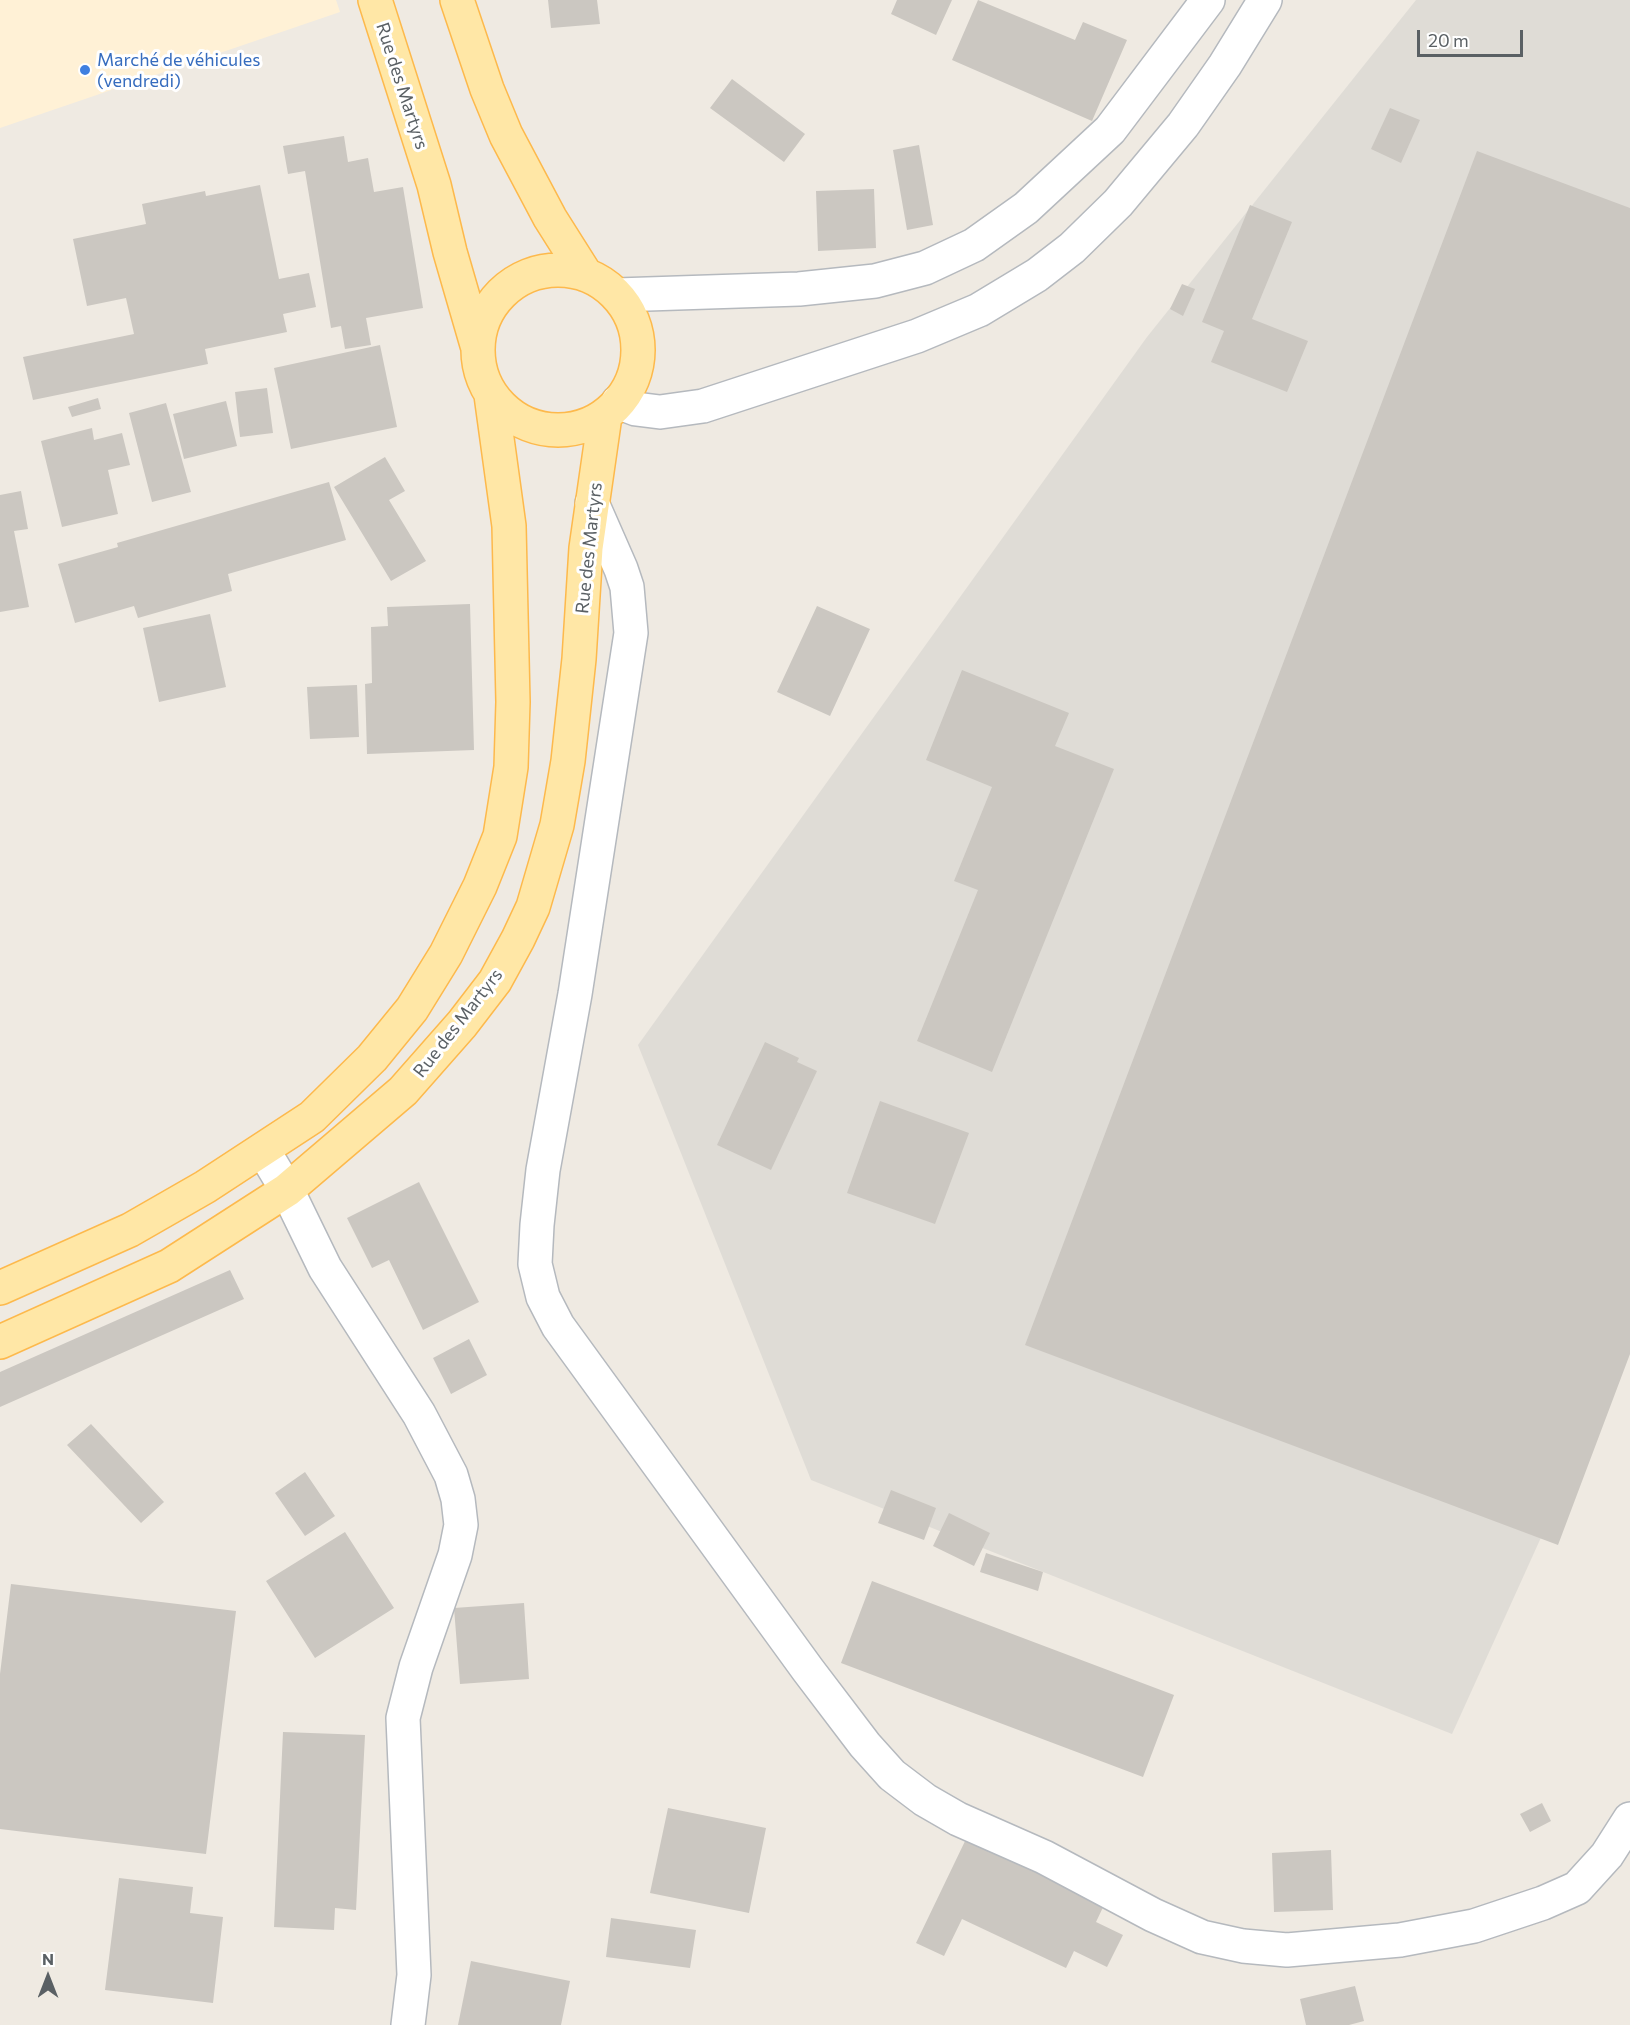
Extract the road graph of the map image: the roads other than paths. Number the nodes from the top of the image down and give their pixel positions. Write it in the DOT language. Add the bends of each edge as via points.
graph roads {
  1 [pos="375,0"];
  2 [pos="457,0"];
  3 [pos="1208,0"];
  4 [pos="1265,0"];
  5 [pos="586,275"];
  6 [pos="617,295"];
  7 [pos="477,345"];
  8 [pos="490,395"];
  9 [pos="612,409"];
  10 [pos="592,503"];
  11 [pos="263,1150"];
  12 [pos="287,1190"];
  13 [pos="0,1288"];
  14 [pos="0,1342"];
  15 [pos="1630,1819"];
  16 [pos="408,2025"];
  1 -- 7 [label="main road, Rue des Martyrs" via="434,185"];
  2 -- 5 [label="main road" via="506,135"];
  3 -- 6 [label="street" via="1110,130 1026,208 974,245 925,268 875,281 799,289"];
  4 -- 9 [label="street" via="1183,125 1118,204 1037,275 979,310 917,336 703,406 660,412"];
  5 -- 6 [label="main road"];
  5 -- 7 [label="main road" via="570,270 543,271 517,281 497,297 483,320"];
  6 -- 9 [label="main road" via="632,317 639,343 637,370 626,395"];
  7 -- 8 [label="main road" via="480,371"];
  8 -- 9 [label="main road" via="509,415 532,427 558,431 584,427"];
  8 -- 11 [label="main road" via="508,526 511,587 511,767 500,836 446,954 412,1009 372,1058 312,1117"];
  9 -- 10 [label="main road, Rue des Martyrs"];
  10 -- 12 [label="main road, Rue des Martyrs" via="568,761 557,825 533,907 519,939 495,981 403,1091"];
  10 -- 15 [label="street" via="627,587 631,633 575,994 543,1170 535,1264 543,1297 558,1326 865,1745 892,1775 958,1819 1044,1857 1202,1937 1243,1946 1287,1950 1400,1940 1474,1926 1576,1888 1607,1855"];
  11 -- 12 [label="street"];
  11 -- 13 [label="main road" via="129,1230"];
  12 -- 14 [label="main road, Rue des Martyrs" via="169,1266"];
  12 -- 16 [label="street" via="325,1268 418,1414 451,1474 458,1499 461,1525 456,1555 416,1667 403,1718 414,1975"];
}
